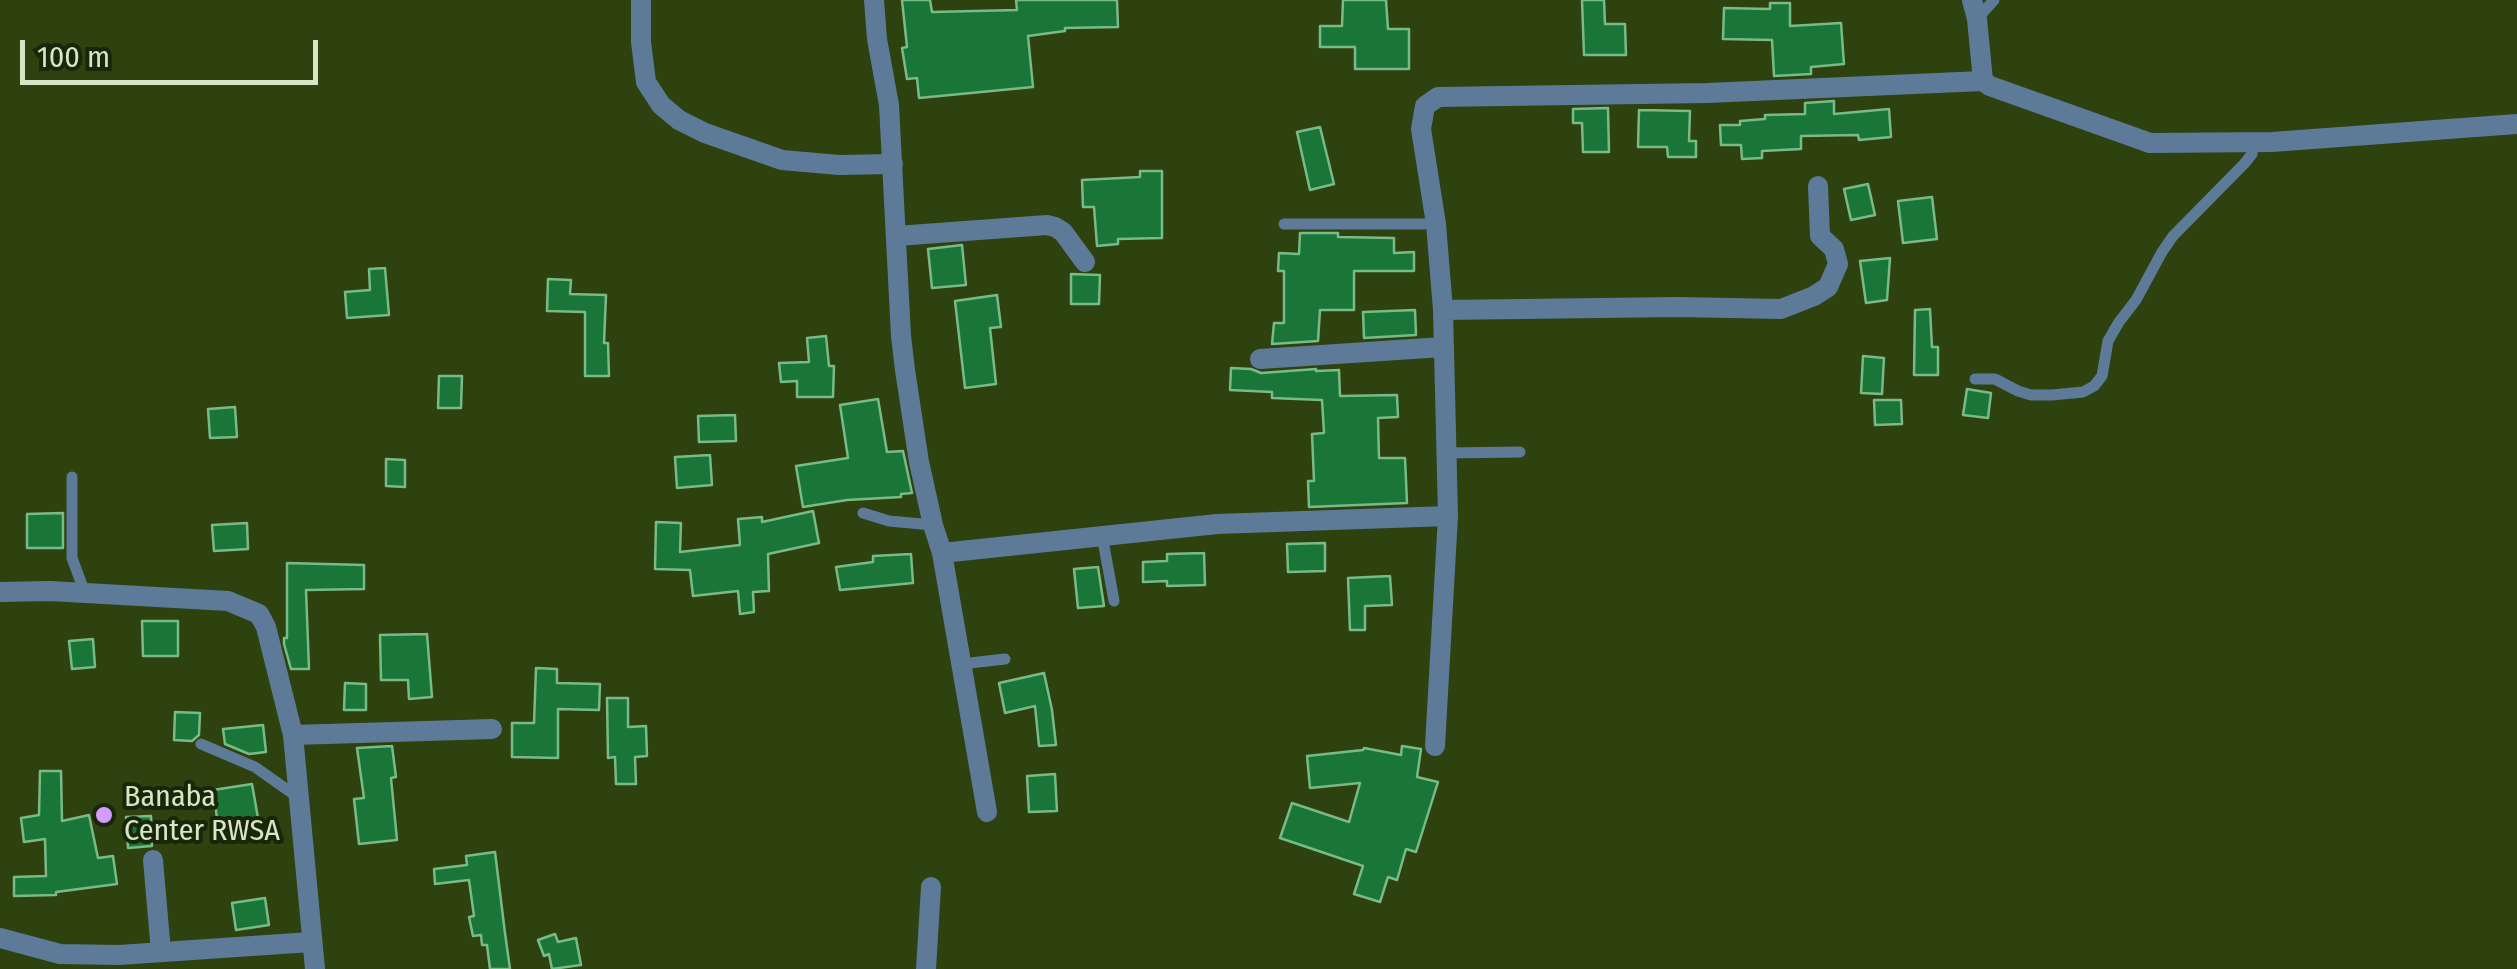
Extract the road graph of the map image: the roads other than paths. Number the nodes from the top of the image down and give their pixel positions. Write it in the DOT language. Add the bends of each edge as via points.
graph roads {
  1 [pos="642,0"];
  2 [pos="874,0"];
  3 [pos="1994,0"];
  4 [pos="1975,10"];
  5 [pos="1983,81"];
  6 [pos="2517,124"];
  7 [pos="2253,142"];
  8 [pos="893,164"];
  9 [pos="1818,186"];
  10 [pos="1284,224"];
  11 [pos="1436,224"];
  12 [pos="897,236"];
  13 [pos="1084,262"];
  14 [pos="1443,310"];
  15 [pos="1443,347"];
  16 [pos="1260,359"];
  17 [pos="1975,379"];
  18 [pos="1520,452"];
  19 [pos="1447,453"];
  20 [pos="72,477"];
  21 [pos="863,513"];
  22 [pos="1448,516"];
  23 [pos="933,525"];
  24 [pos="1102,535"];
  25 [pos="942,553"];
  26 [pos="0,592"];
  27 [pos="85,592"];
  28 [pos="1114,600"];
  29 [pos="1005,659"];
  30 [pos="962,664"];
  31 [pos="492,730"];
  32 [pos="293,734"];
  33 [pos="201,744"];
  34 [pos="1435,746"];
  35 [pos="299,798"];
  36 [pos="987,812"];
  37 [pos="153,860"];
  38 [pos="930,886"];
  39 [pos="0,938"];
  40 [pos="311,942"];
  41 [pos="160,952"];
  42 [pos="315,969"];
  43 [pos="926,969"];
  1 -- 8 [label="street" via="646,82 678,120 782,160"];
  2 -- 8 [label="street"];
  3 -- 4 [label="lane"];
  4 -- 5 [label="street"];
  5 -- 7 [label="street" via="2150,143"];
  5 -- 11 [label="street" via="1438,97 1425,106 1421,129"];
  6 -- 7 [label="street"];
  7 -- 17 [label="lane" via="2244,164 2162,252 2108,340 2094,386 2052,396"];
  8 -- 12 [label="street"];
  9 -- 14 [label="street" via="1820,236 1838,264 1828,287 1781,309"];
  10 -- 11 [label="lane"];
  11 -- 14 [label="street"];
  12 -- 13 [label="street" via="1047,225 1062,232"];
  12 -- 23 [label="street" via="901,336"];
  14 -- 15 [label="street"];
  15 -- 16 [label="street"];
  15 -- 19 [label="street"];
  18 -- 19 [label="lane"];
  19 -- 22 [label="street"];
  20 -- 27 [label="lane" via="72,558"];
  21 -- 23 [label="lane"];
  22 -- 24 [label="street"];
  22 -- 34 [label="street"];
  23 -- 25 [label="street"];
  24 -- 25 [label="street"];
  24 -- 28 [label="lane"];
  25 -- 30 [label="street"];
  26 -- 27 [label="street"];
  27 -- 32 [label="street" via="228,601 260,614"];
  29 -- 30 [label="lane"];
  30 -- 36 [label="street"];
  31 -- 32 [label="street"];
  32 -- 35 [label="street"];
  33 -- 35 [label="lane" via="255,767"];
  35 -- 40 [label="street"];
  37 -- 41 [label="street"];
  38 -- 43 [label="street"];
  39 -- 41 [label="street" via="60,954"];
  40 -- 41 [label="street"];
  40 -- 42 [label="street"];
}
